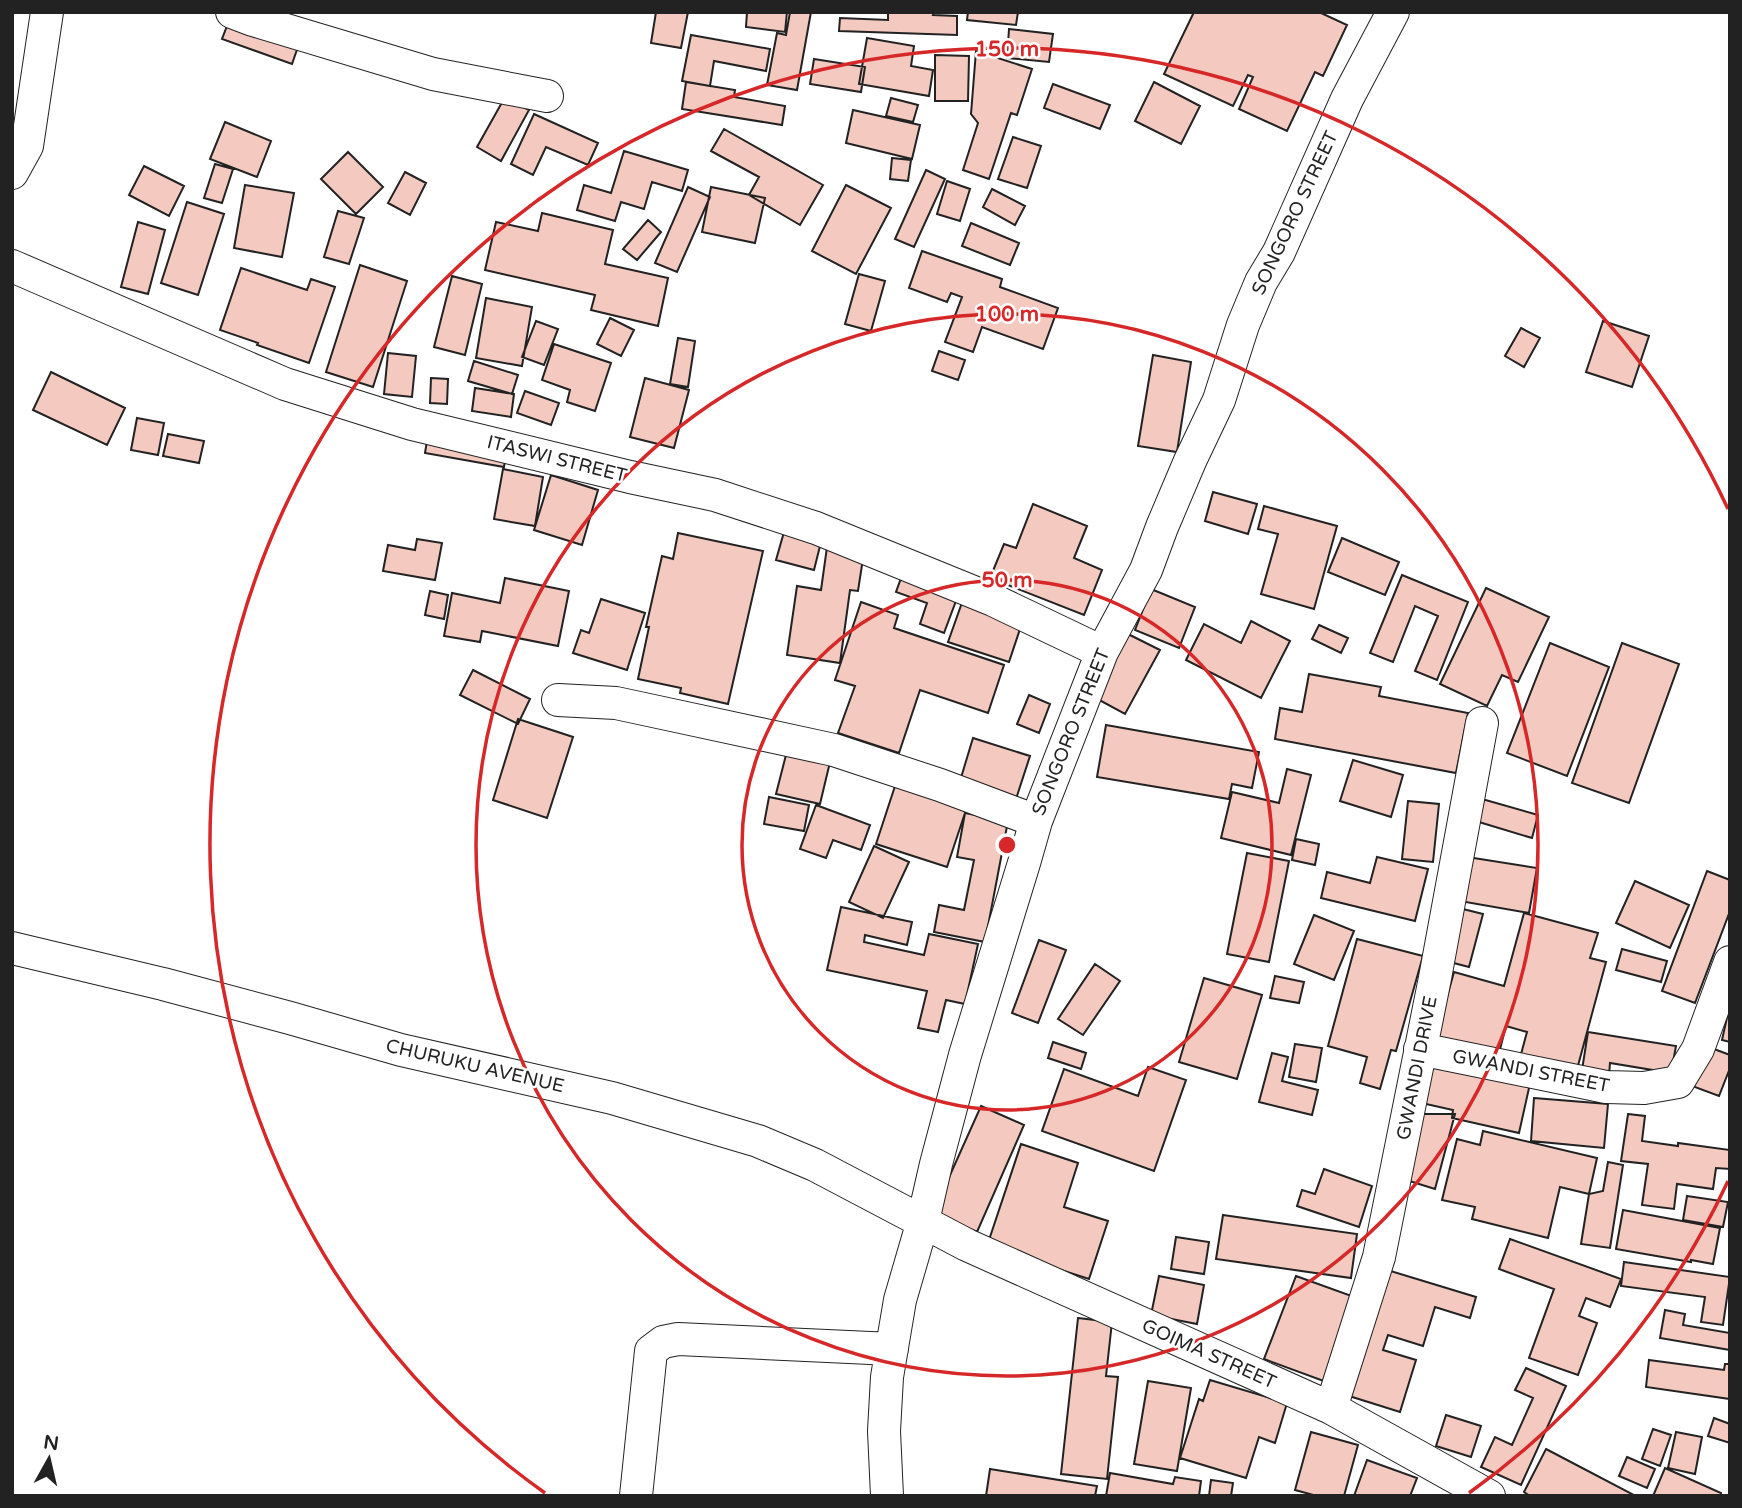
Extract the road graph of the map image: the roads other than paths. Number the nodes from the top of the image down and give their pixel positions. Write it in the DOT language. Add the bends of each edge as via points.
graph roads {
  1 [pos="47,12"];
  2 [pos="232,12"];
  3 [pos="1394,12"];
  4 [pos="547,96"];
  5 [pos="12,173"];
  6 [pos="12,266"];
  7 [pos="1102,652"];
  8 [pos="558,700"];
  9 [pos="1482,723"];
  10 [pos="1036,821"];
  11 [pos="12,948"];
  12 [pos="1730,962"];
  13 [pos="1420,1049"];
  14 [pos="923,1221"];
  15 [pos="892,1349"];
  16 [pos="1331,1408"];
  17 [pos="636,1496"];
  18 [pos="887,1496"];
  19 [pos="1489,1496"];
  1 -- 5 [label="street" via="27,146"];
  2 -- 4 [label="street" via="433,74"];
  3 -- 7 [label="street, SONGORO STREET" via="1347,99 1279,252 1261,282 1219,400 1146,569"];
  6 -- 7 [label="street, ITASWI STREET" via="285,384 412,424 715,495 816,528 993,600"];
  7 -- 10 [label="street, SONGORO STREET"];
  8 -- 10 [label="street" via="616,703 834,750"];
  9 -- 13 [label="street, GWANDI DRIVE"];
  10 -- 14 [label="street, SONGORO STREET" via="965,1055"];
  11 -- 14 [label="street, CHURUKU AVENUE" via="176,987 401,1050 612,1098 758,1141"];
  12 -- 13 [label="street, GWANDI STREET" via="1698,1049 1678,1082 1644,1088 1606,1087"];
  13 -- 16 [label="street, GWANDI DRIVE" via="1379,1257"];
  14 -- 15 [label="street, SONGORO STREET" via="900,1300"];
  14 -- 16 [label="street, GOIMA STREET"];
  15 -- 17 [label="street" via="663,1342 652,1352"];
  15 -- 18 [label="street, SONGORO STREET" via="884,1431"];
  16 -- 19 [label="street, GOIMA STREET"];
}
